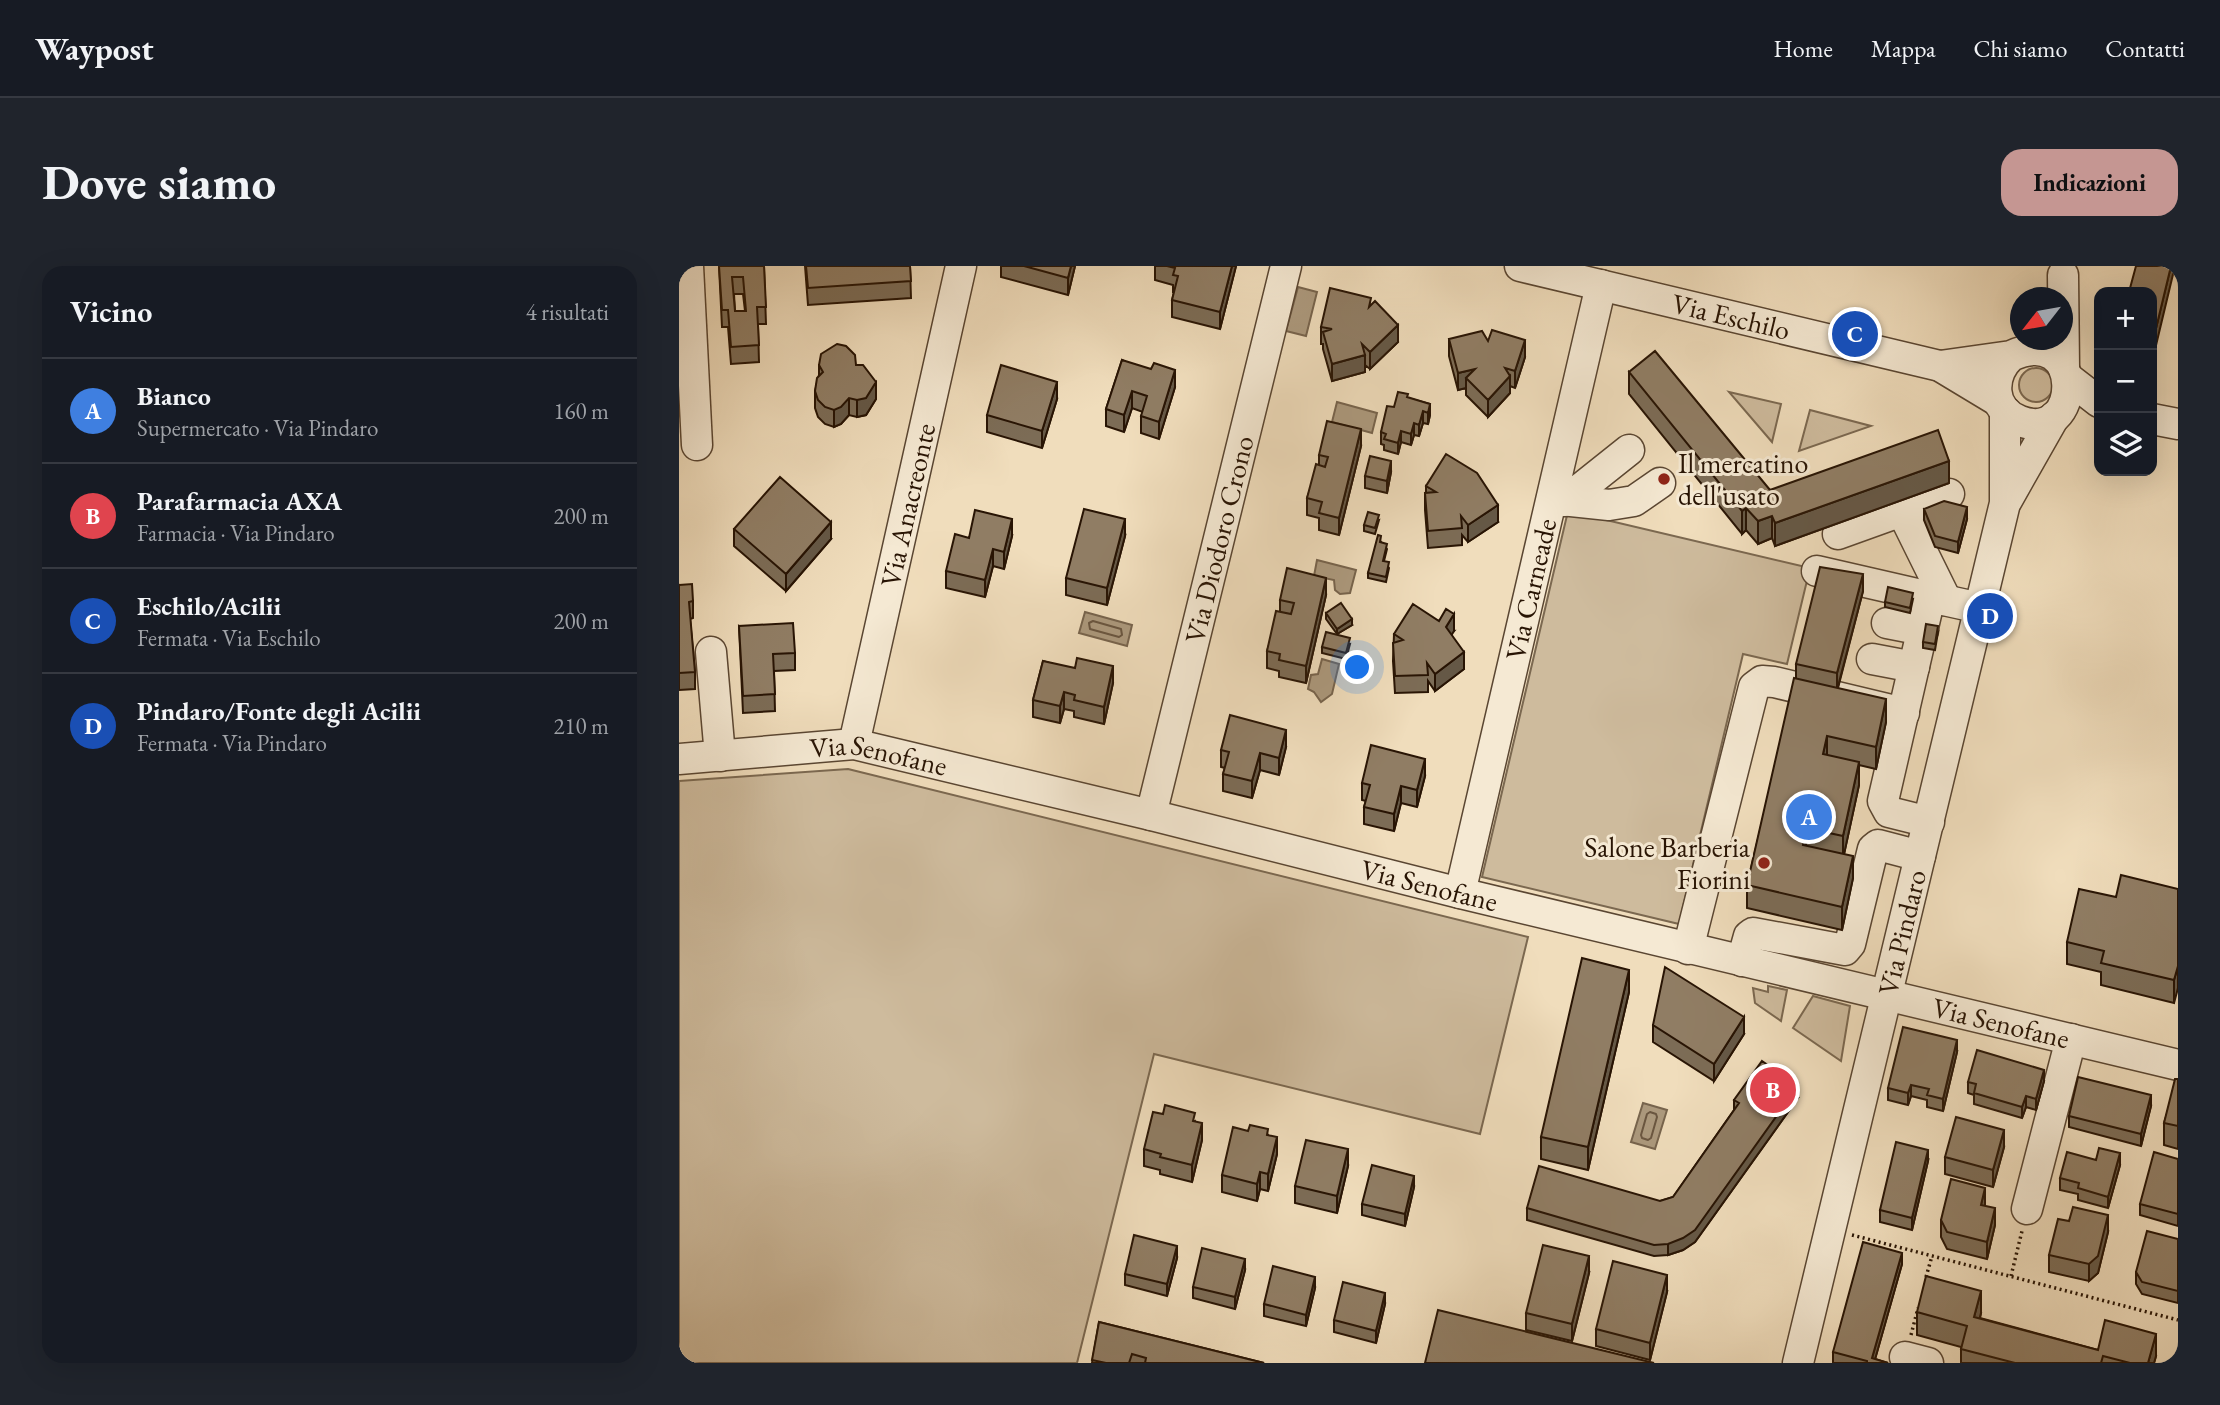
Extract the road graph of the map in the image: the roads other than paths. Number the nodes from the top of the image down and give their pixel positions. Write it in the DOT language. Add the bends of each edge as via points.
graph roads {
  1 [pos="688,266"];
  2 [pos="961,266"];
  3 [pos="1286,266"];
  4 [pos="1520,266"];
  5 [pos="1607,279"];
  6 [pos="2059,279"];
  7 [pos="2015,350"];
  8 [pos="2019,350"];
  9 [pos="2032,350"];
  10 [pos="1941,366"];
  11 [pos="2066,373"];
  12 [pos="2094,398"];
  13 [pos="2002,406"];
  14 [pos="2094,409"];
  15 [pos="2058,413"];
  16 [pos="2157,420"];
  17 [pos="2178,424"];
  18 [pos="697,445"];
  19 [pos="1629,450"];
  20 [pos="1660,483"];
  21 [pos="1949,494"];
  22 [pos="1558,500"];
  23 [pos="2005,503"];
  24 [pos="1902,511"];
  25 [pos="1838,534"];
  26 [pos="1817,571"];
  27 [pos="1938,598"];
  28 [pos="1980,608"];
  29 [pos="1887,623"];
  30 [pos="1923,630"];
  31 [pos="711,652"];
  32 [pos="1872,659"];
  33 [pos="1914,667"];
  34 [pos="1904,713"];
  35 [pos="854,744"];
  36 [pos="720,755"];
  37 [pos="679,759"];
  38 [pos="1151,815"];
  39 [pos="1929,822"];
  40 [pos="1920,856"];
  41 [pos="1460,893"];
  42 [pos="1688,948"];
  43 [pos="1742,961"];
  44 [pos="1887,996"];
  45 [pos="2071,1039"];
  46 [pos="2178,1065"];
  47 [pos="2027,1209"];
  48 [pos="1798,1363"];
  1 -- 18 [label="street"];
  2 -- 35 [label="street, Via Anacreonte"];
  3 -- 38 [label="street, Via Diodoro Crono"];
  4 -- 5 [label="street, Via Eschilo"];
  5 -- 10 [label="street, Via Eschilo"];
  5 -- 22 [label="street, Via Carneade"];
  6 -- 11 [label="street"];
  7 -- 10 [label="street"];
  8 -- 13 [label="street" via="1997,376 1995,388"];
  9 -- 11 [label="street" via="2045,351"];
  10 -- 13 [label="street"];
  11 -- 12 [label="street"];
  11 -- 15 [label="street" via="2069,389"];
  13 -- 15 [label="street" via="2025,423 2045,421"];
  13 -- 23 [label="street"];
  14 -- 15 [label="street"];
  15 -- 23 [label="street"];
  16 -- 17 [label="street"];
  19 -- 22 [label="street"];
  20 -- 22 [label="street" via="1634,501 1609,505"];
  21 -- 24 [label="street"];
  22 -- 41 [label="street, Via Carneade"];
  23 -- 28 [label="street, Via Pindaro"];
  24 -- 25 [label="street"];
  24 -- 27 [label="street"];
  26 -- 27 [label="street"];
  27 -- 28 [label="street"];
  27 -- 30 [label="street"];
  28 -- 39 [label="street, Via Pindaro"];
  29 -- 30 [label="street"];
  30 -- 33 [label="street"];
  31 -- 36 [label="street"];
  32 -- 33 [label="street"];
  33 -- 34 [label="street"];
  34 -- 39 [label="street" via="1883,801 1889,812"];
  34 -- 42 [label="street" via="1774,682 1762,681 1754,687"];
  35 -- 36 [label="street, Via Senofane"];
  35 -- 38 [label="street, Via Senofane"];
  36 -- 37 [label="street, Via Senofane"];
  38 -- 41 [label="street, Via Senofane"];
  39 -- 40 [label="street, Via Pindaro"];
  40 -- 43 [label="street" via="1878,845 1873,849 1845,950 1753,933"];
  40 -- 44 [label="street, Via Pindaro"];
  41 -- 42 [label="street, Via Senofane"];
  42 -- 43 [label="street, Via Senofane"];
  43 -- 44 [label="street, Via Senofane"];
  44 -- 45 [label="street, Via Senofane"];
  44 -- 48 [label="street, Via Pindaro"];
  45 -- 46 [label="street, Via Senofane"];
  45 -- 47 [label="street"];
}
